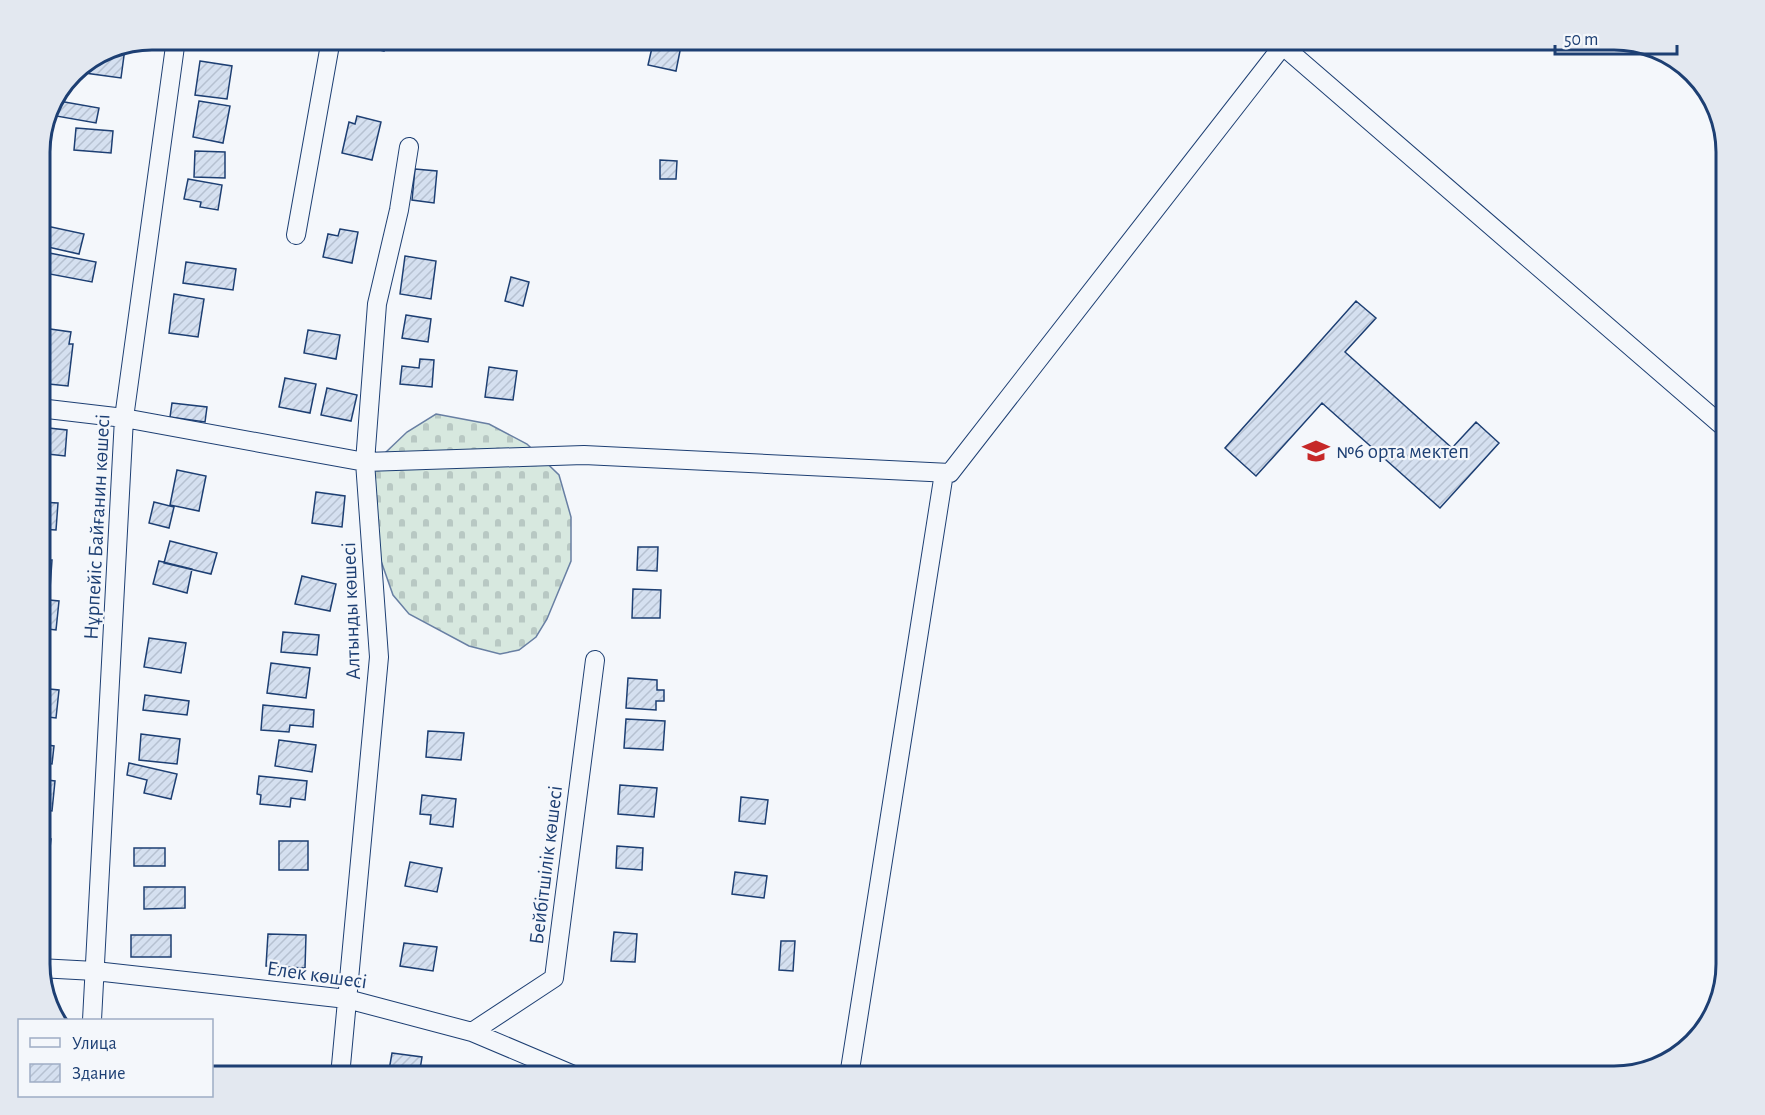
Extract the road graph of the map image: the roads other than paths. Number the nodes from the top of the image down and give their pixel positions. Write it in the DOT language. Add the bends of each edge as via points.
graph roads {
  1 [pos="174,50"];
  2 [pos="329,50"];
  3 [pos="1280,50"];
  4 [pos="1293,50"];
  5 [pos="409,147"];
  6 [pos="296,235"];
  7 [pos="50,409"];
  8 [pos="124,418"];
  9 [pos="1716,420"];
  10 [pos="365,462"];
  11 [pos="944,473"];
  12 [pos="595,660"];
  13 [pos="50,969"];
  14 [pos="95,971"];
  15 [pos="347,999"];
  16 [pos="92,1019"];
  17 [pos="472,1032"];
  18 [pos="341,1066"];
  19 [pos="552,1066"];
  20 [pos="851,1066"];
  1 -- 8 [label="street, Нұрпейіс Байғанин көшесі"];
  2 -- 6 [label="street"];
  3 -- 11 [label="street" via="950,473"];
  4 -- 9 [label="street"];
  5 -- 10 [label="street, Алтынды көшесі" via="377,304"];
  7 -- 8 [label="street"];
  8 -- 10 [label="street"];
  8 -- 14 [label="street, Нұрпейіс Байғанин көшесі"];
  10 -- 11 [label="street" via="584,454"];
  10 -- 15 [label="street, Алтынды көшесі" via="380,657"];
  11 -- 20 [label="street"];
  12 -- 17 [label="street, Бейбітшілік көшесі" via="554,978"];
  13 -- 14 [label="street, Елек көшесі"];
  14 -- 15 [label="street, Елек көшесі"];
  14 -- 16 [label="street, Нұрпейіс Байғанин көшесі"];
  15 -- 17 [label="street, Елек көшесі"];
  15 -- 18 [label="street, Алтынды көшесі"];
  17 -- 19 [label="street, Елек көшесі"];
}
